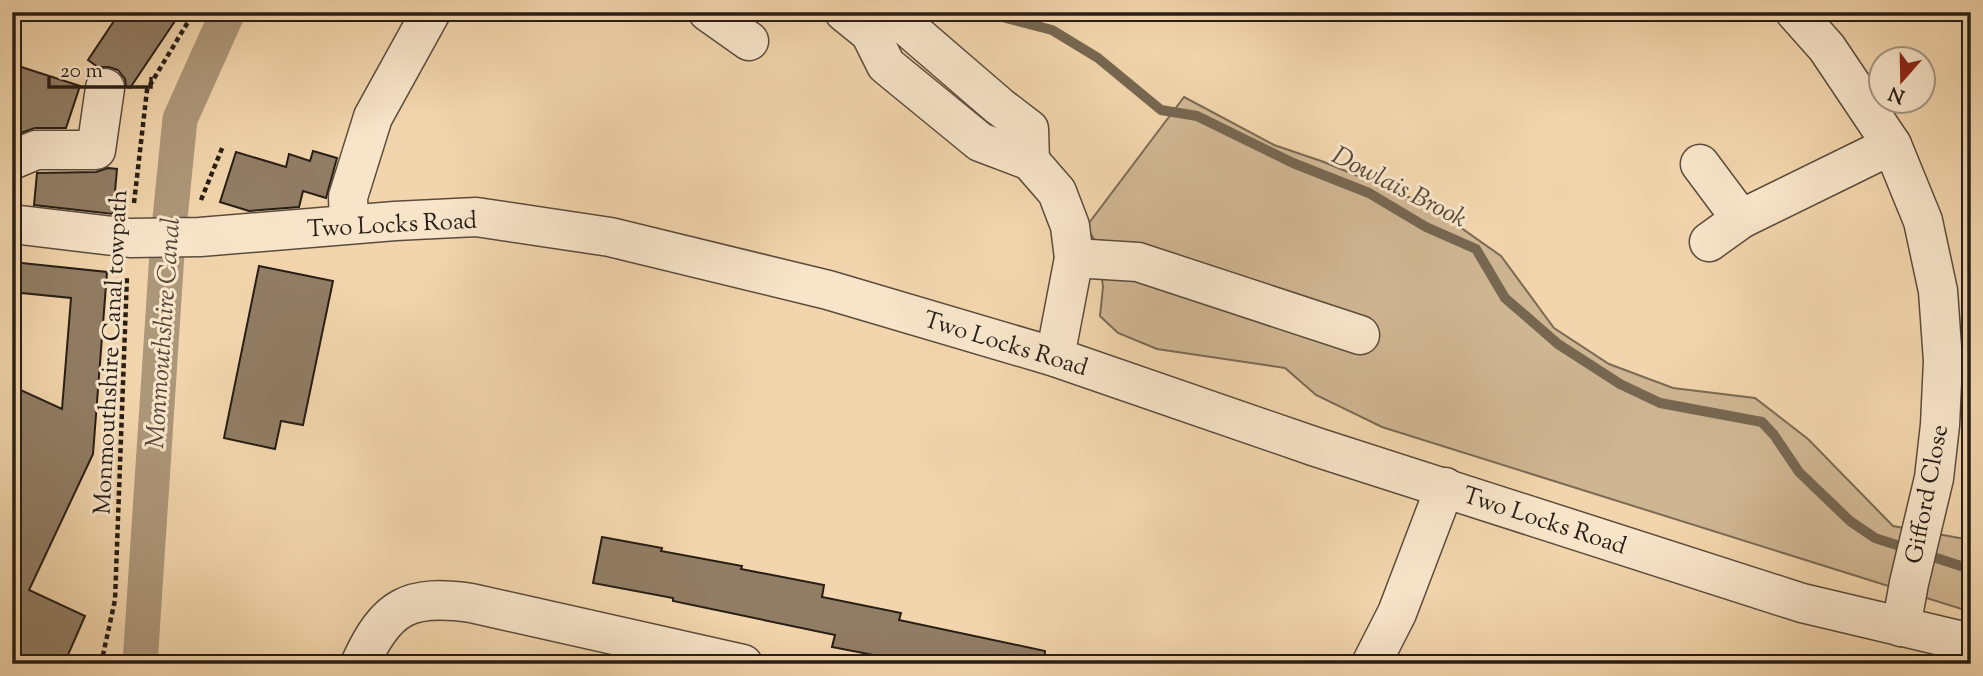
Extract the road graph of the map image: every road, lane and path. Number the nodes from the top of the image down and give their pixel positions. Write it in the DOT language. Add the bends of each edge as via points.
graph roads {
  1 [pos="194,12"];
  2 [pos="431,12"];
  3 [pos="708,12"];
  4 [pos="844,12"];
  5 [pos="890,12"];
  6 [pos="1795,12"];
  7 [pos="749,41"];
  8 [pos="105,88"];
  9 [pos="1892,145"];
  10 [pos="223,146"];
  11 [pos="12,160"];
  12 [pos="1030,160"];
  13 [pos="1700,164"];
  14 [pos="1741,219"];
  15 [pos="12,224"];
  16 [pos="349,224"];
  17 [pos="136,237"];
  18 [pos="211,237"];
  19 [pos="1709,242"];
  20 [pos="1074,258"];
  21 [pos="1360,335"];
  22 [pos="1055,357"];
  23 [pos="1957,360"];
  24 [pos="1445,487"];
  25 [pos="1901,626"];
  26 [pos="1971,643"];
  27 [pos="101,664"];
  28 [pos="360,664"];
  29 [pos="743,664"];
  30 [pos="1371,664"];
  1 -- 17 [label="path, Monmouthshire Canal towpath" via="147,90"];
  2 -- 16 [label="street" via="373,117 348,197"];
  3 -- 7 [label="street"];
  4 -- 12 [label="street" via="870,33 886,65 980,142"];
  5 -- 12 [label="street" via="1029,129"];
  6 -- 9 [label="street, Gifford Close" via="1827,48"];
  8 -- 11 [label="street" via="96,150 36,150"];
  9 -- 14 [label="street"];
  9 -- 23 [label="street, Gifford Close" via="1923,221"];
  10 -- 18 [label="path" via="199,206 226,215"];
  12 -- 20 [label="street" via="1057,192 1070,226"];
  13 -- 14 [label="street"];
  14 -- 19 [label="street"];
  15 -- 17 [label="street, Two Locks Road"];
  16 -- 18 [label="street, Two Locks Road"];
  16 -- 22 [label="street, Two Locks Road" via="476,217 610,237 828,290"];
  17 -- 18 [label="street, Two Locks Road"];
  17 -- 27 [label="path, Monmouthshire Canal towpath" via="126,292 116,600"];
  20 -- 21 [label="street" via="1138,262"];
  20 -- 22 [label="street"];
  22 -- 24 [label="street, Two Locks Road"];
  23 -- 25 [label="street, Gifford Close"];
  24 -- 25 [label="street, Two Locks Road" via="1802,603"];
  24 -- 30 [label="street" via="1397,613"];
  25 -- 26 [label="street, Two Locks Road"];
  28 -- 29 [label="street" via="371,639 392,615 415,602 442,599"];
}
